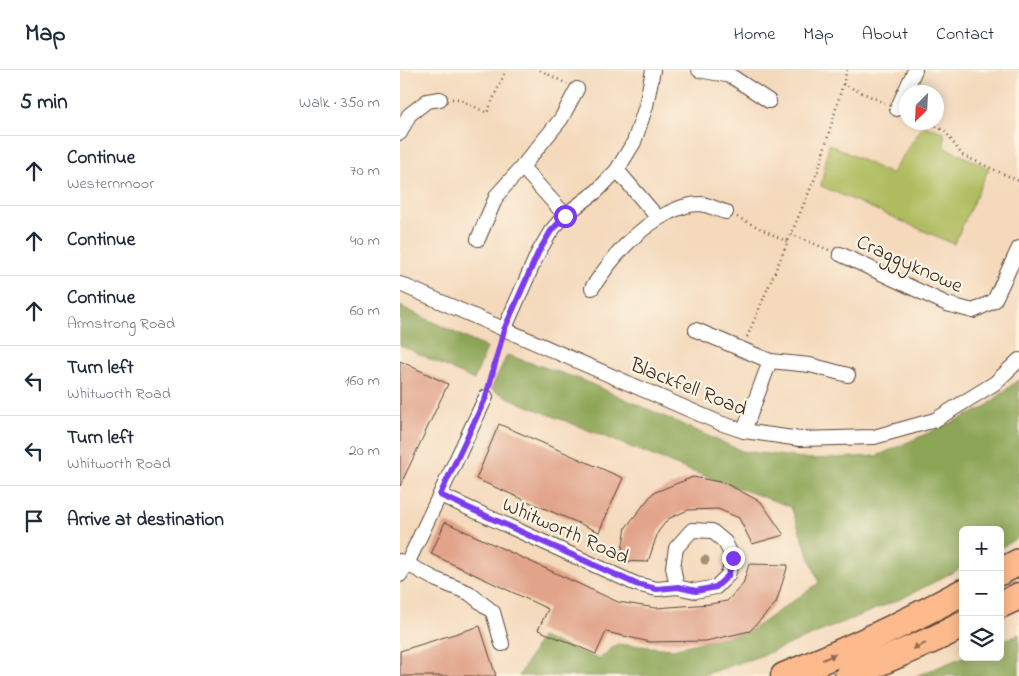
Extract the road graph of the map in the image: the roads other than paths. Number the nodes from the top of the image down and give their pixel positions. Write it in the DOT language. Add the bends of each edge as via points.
graph roads {
  1 [pos="653,70"];
  2 [pos="699,70"];
  3 [pos="914,70"];
  4 [pos="577,89"];
  5 [pos="440,99"];
  6 [pos="769,101"];
  7 [pos="897,109"];
  8 [pos="400,132"];
  9 [pos="522,167"];
  10 [pos="617,170"];
  11 [pos="726,212"];
  12 [pos="565,216"];
  13 [pos="658,218"];
  14 [pos="478,239"];
  15 [pos="1019,248"];
  16 [pos="840,254"];
  17 [pos="400,284"];
  18 [pos="592,288"];
  19 [pos="504,330"];
  20 [pos="696,330"];
  21 [pos="1019,360"];
  22 [pos="770,361"];
  23 [pos="848,375"];
  24 [pos="486,397"];
  25 [pos="744,431"];
  26 [pos="440,495"];
  27 [pos="1019,562"];
  28 [pos="402,567"];
  29 [pos="1002,571"];
  30 [pos="678,587"];
  31 [pos="959,594"];
  32 [pos="1019,596"];
  33 [pos="1004,603"];
  34 [pos="959,626"];
  35 [pos="502,644"];
  36 [pos="784,676"];
  37 [pos="848,676"];
  1 -- 10 [label="street" via="634,142"];
  2 -- 6 [label="street" via="731,76"];
  3 -- 7 [label="street"];
  4 -- 9 [label="street" via="560,119"];
  5 -- 8 [label="street" via="427,101 409,115"];
  9 -- 12 [label="street"];
  9 -- 14 [label="street" via="498,195"];
  10 -- 12 [label="street"];
  10 -- 13 [label="street"];
  11 -- 13 [label="street" via="702,204 683,206"];
  12 -- 19 [label="street" via="538,253"];
  13 -- 18 [label="street" via="620,250"];
  15 -- 16 [label="street, Craggyknowe" via="994,301 973,311 947,304"];
  17 -- 19 [label="street, Blackfell Road"];
  19 -- 25 [label="street, Blackfell Road" via="720,424"];
  20 -- 22 [label="street"];
  21 -- 25 [label="street, Blackfell Road" via="995,383 935,420 874,437 800,439"];
  22 -- 23 [label="street" via="810,365"];
  22 -- 25 [label="street"];
  24 -- 26 [label="street"];
  26 -- 28 [label="street"];
  26 -- 30 [label="street, Whitworth Road" via="636,584 657,589"];
  27 -- 29 [label="highway"];
  28 -- 35 [label="street" via="469,593 493,612"];
  30 -- 30 [label="street, Whitworth Road" via="674,567 676,548 692,530 712,531 725,542 733,558 728,576 716,587 696,591"];
  36 -- 31 [label="highway, one-way" via="911,620"];
  32 -- 33 [label="highway"];
  34 -- 37 [label="highway, one-way"];
}
